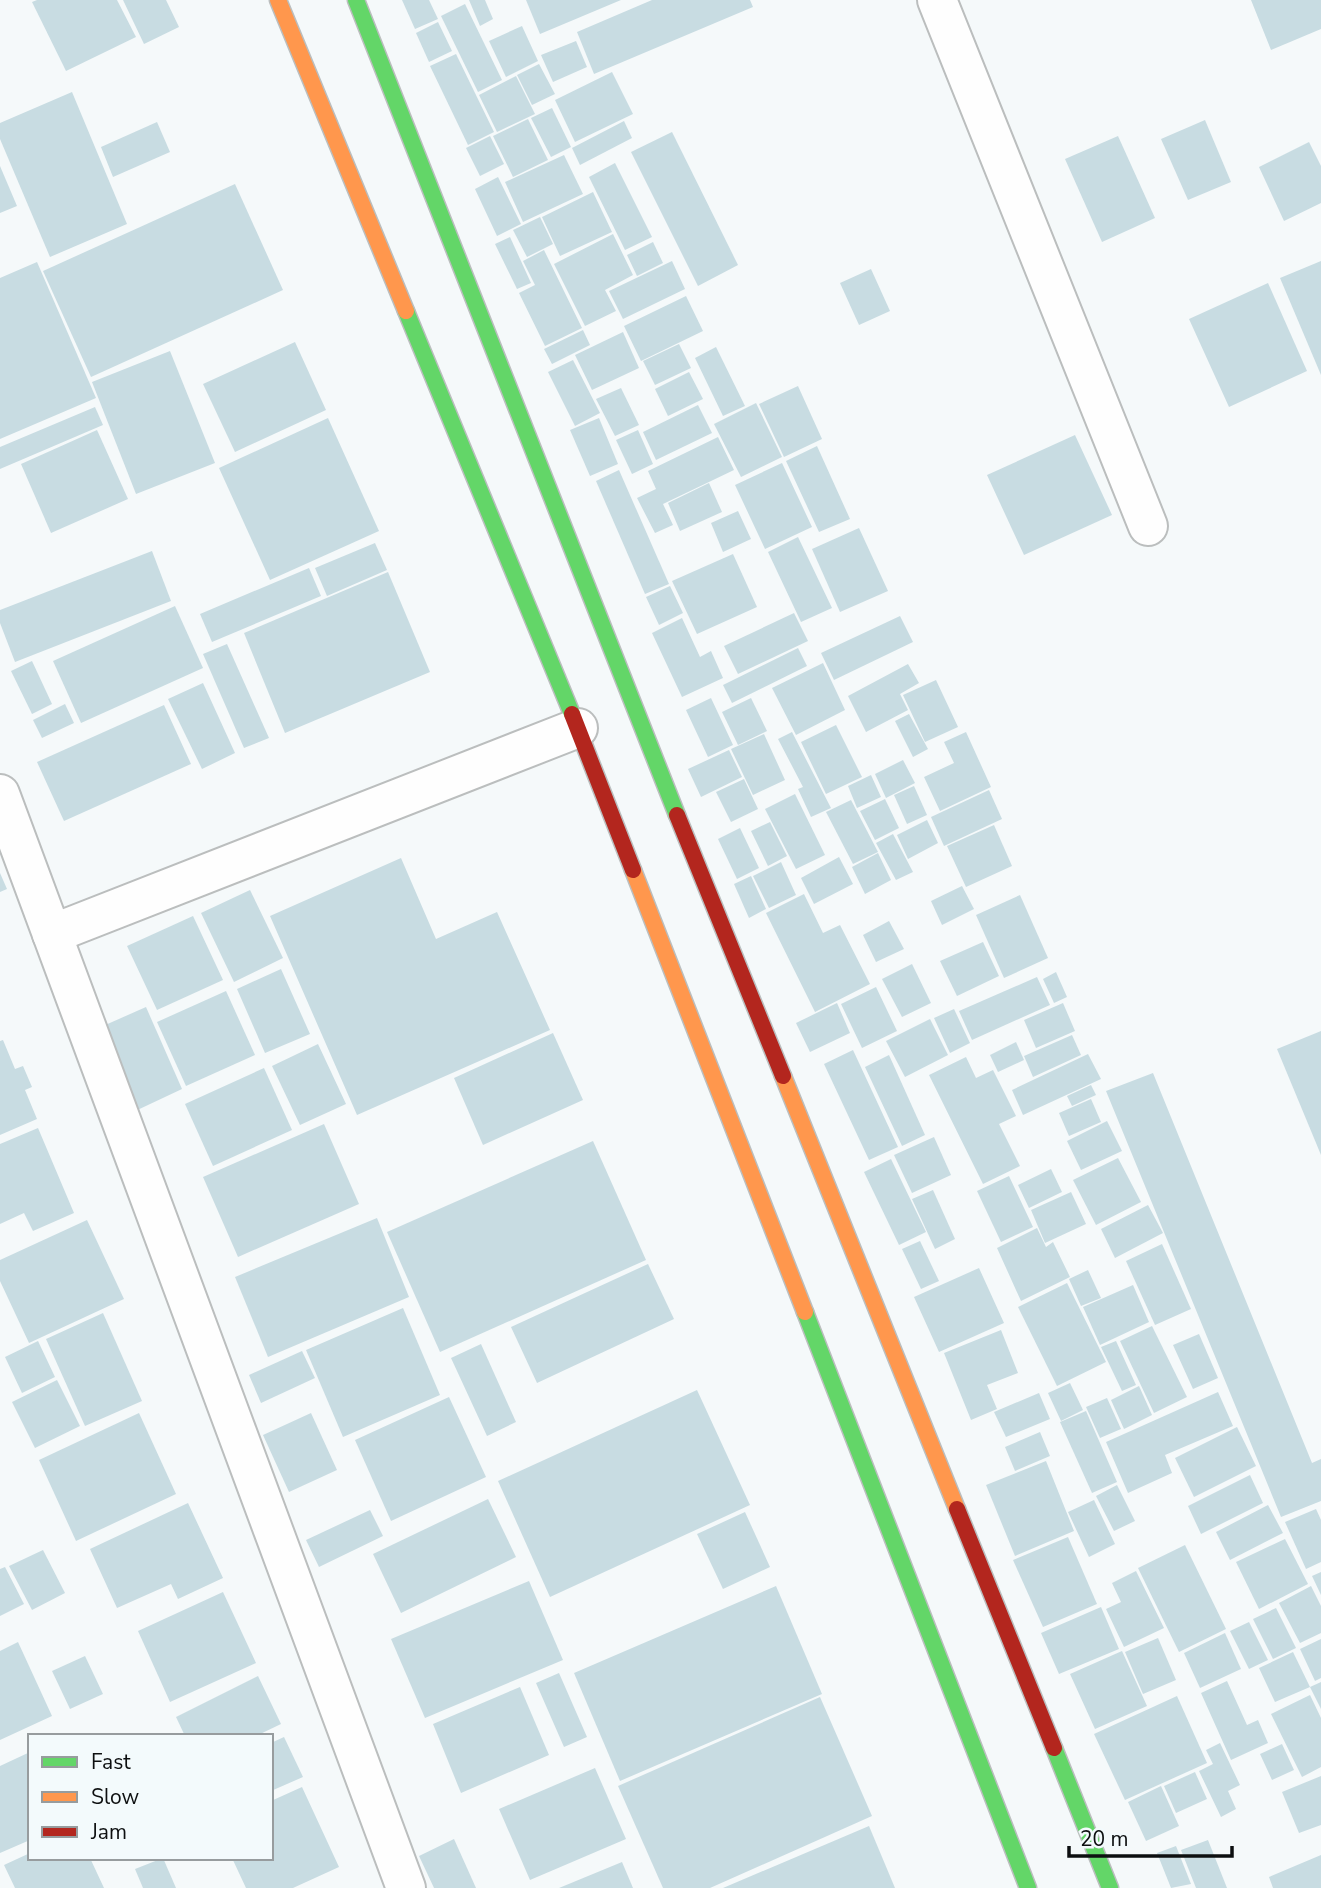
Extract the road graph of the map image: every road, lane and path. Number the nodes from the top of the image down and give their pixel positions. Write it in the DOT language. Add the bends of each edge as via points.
graph roads {
  1 [pos="278,0"];
  2 [pos="356,0"];
  3 [pos="937,0"];
  4 [pos="1148,526"];
  5 [pos="578,728"];
  6 [pos="0,794"];
  7 [pos="52,934"];
  8 [pos="406,1888"];
  9 [pos="1028,1888"];
  10 [pos="1110,1888"];
  1 -- 5 [label="main road"];
  2 -- 10 [label="main road" via="634,707"];
  3 -- 4 [label="street"];
  5 -- 7 [label="street"];
  5 -- 9 [label="main road"];
  6 -- 7 [label="street"];
  7 -- 8 [label="street"];
}
